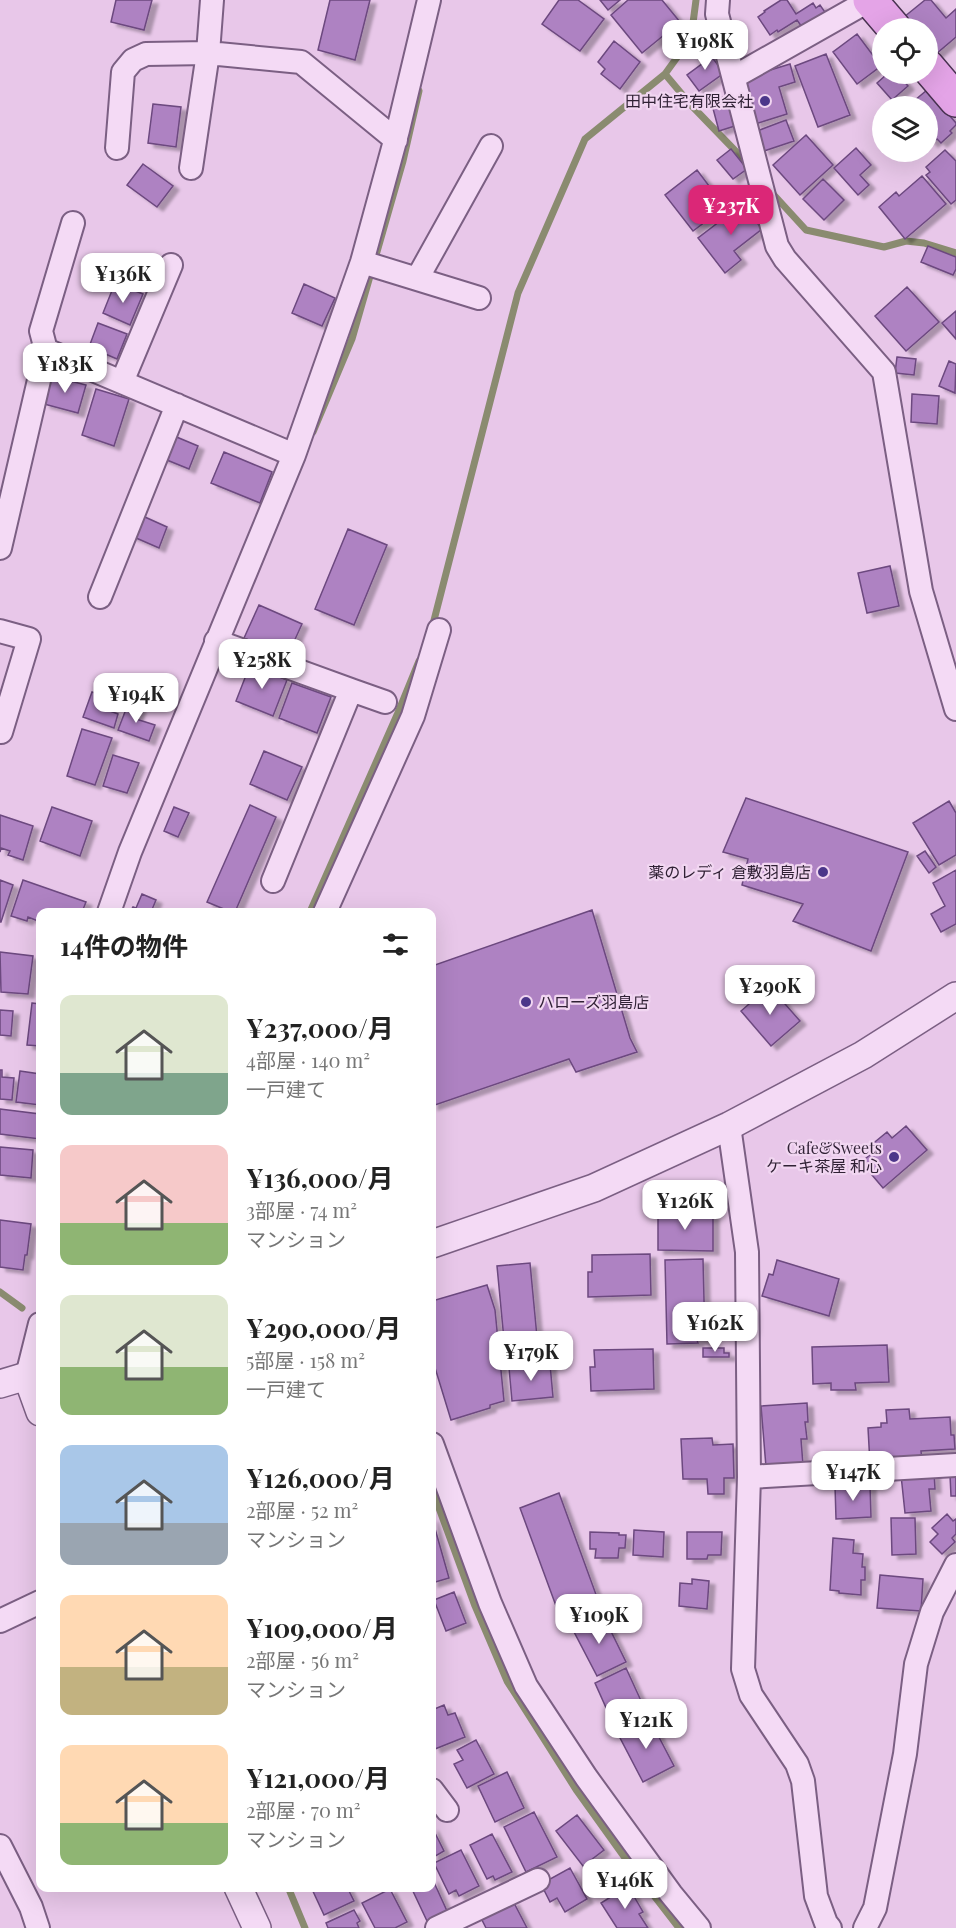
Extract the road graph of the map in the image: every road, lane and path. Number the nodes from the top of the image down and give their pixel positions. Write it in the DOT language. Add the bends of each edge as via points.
graph roads {
  1 [pos="212,0"];
  2 [pos="429,0"];
  3 [pos="718,0"];
  4 [pos="870,0"];
  5 [pos="885,18"];
  6 [pos="208,53"];
  7 [pos="734,77"];
  8 [pos="938,79"];
  9 [pos="956,100"];
  10 [pos="396,140"];
  11 [pos="491,146"];
  12 [pos="117,148"];
  13 [pos="191,168"];
  14 [pos="73,223"];
  15 [pos="371,264"];
  16 [pos="171,265"];
  17 [pos="417,279"];
  18 [pos="479,298"];
  19 [pos="46,350"];
  20 [pos="122,382"];
  21 [pos="177,405"];
  22 [pos="294,455"];
  23 [pos="0,548"];
  24 [pos="100,597"];
  25 [pos="439,630"];
  26 [pos="0,631"];
  27 [pos="223,643"];
  28 [pos="351,690"];
  29 [pos="386,702"];
  30 [pos="956,709"];
  31 [pos="1,732"];
  32 [pos="273,881"];
  33 [pos="110,908"];
  34 [pos="327,908"];
  35 [pos="956,996"];
  36 [pos="729,1126"];
  37 [pos="436,1243"];
  38 [pos="36,1357"];
  39 [pos="34,1374"];
  40 [pos="0,1384"];
  41 [pos="436,1455"];
  42 [pos="956,1466"];
  43 [pos="749,1477"];
  44 [pos="956,1565"];
  45 [pos="36,1604"];
  46 [pos="0,1621"];
  47 [pos="436,1795"];
  48 [pos="447,1810"];
  49 [pos="0,1846"];
  50 [pos="538,1880"];
  51 [pos="240,1892"];
  52 [pos="38,1928"];
  53 [pos="257,1928"];
  54 [pos="437,1928"];
  55 [pos="699,1928"];
  56 [pos="830,1928"];
  57 [pos="865,1928"];
  1 -- 6 [label="street"];
  2 -- 10 [label="street"];
  3 -- 7 [label="street" via="717,14"];
  4 -- 5 [label="main road"];
  4 -- 7 [label="street"];
  6 -- 10 [label="street" via="301,62"];
  6 -- 12 [label="street" via="146,54 133,60 123,72"];
  6 -- 13 [label="street"];
  7 -- 30 [label="street" via="777,246 884,372 921,591"];
  8 -- 9 [label="main road"];
  10 -- 15 [label="street"];
  11 -- 17 [label="street"];
  14 -- 19 [label="street" via="41,332"];
  15 -- 17 [label="street"];
  15 -- 22 [label="street"];
  16 -- 20 [label="street"];
  17 -- 18 [label="street"];
  19 -- 20 [label="street"];
  19 -- 23 [label="street"];
  20 -- 21 [label="street"];
  21 -- 22 [label="street"];
  21 -- 24 [label="street"];
  22 -- 27 [label="street"];
  25 -- 34 [label="street" via="413,716"];
  26 -- 31 [label="street" via="29,639"];
  27 -- 28 [label="street"];
  27 -- 33 [label="street" via="130,852"];
  28 -- 29 [label="street"];
  28 -- 32 [label="street"];
  35 -- 36 [label="street" via="863,1055"];
  36 -- 37 [label="street" via="594,1188"];
  36 -- 43 [label="street" via="747,1252"];
  38 -- 39 [label="street"];
  39 -- 40 [label="street"];
  41 -- 55 [label="street" via="490,1603 526,1686 586,1777"];
  42 -- 43 [label="street"];
  43 -- 56 [label="street" via="743,1670 751,1695 797,1764 803,1780 816,1896"];
  44 -- 57 [label="street" via="932,1612 916,1664 905,1754 875,1908"];
  45 -- 46 [label="street"];
  47 -- 48 [label="street"];
  49 -- 52 [label="street"];
  50 -- 54 [label="street"];
  51 -- 53 [label="street"];
}
